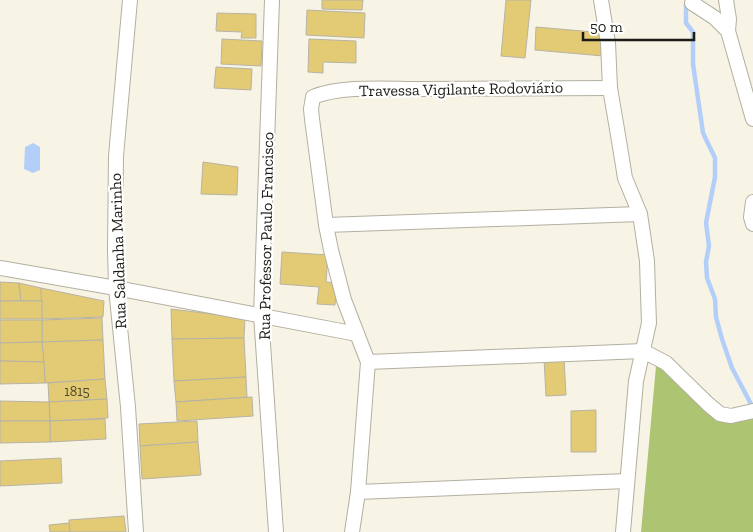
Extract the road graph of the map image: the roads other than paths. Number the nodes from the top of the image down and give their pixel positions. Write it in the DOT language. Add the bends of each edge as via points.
graph roads {
  1 [pos="130,0"];
  2 [pos="272,0"];
  3 [pos="601,0"];
  4 [pos="708,0"];
  5 [pos="726,0"];
  6 [pos="688,2"];
  7 [pos="728,31"];
  8 [pos="610,88"];
  9 [pos="753,119"];
  10 [pos="753,202"];
  11 [pos="640,214"];
  12 [pos="753,224"];
  13 [pos="326,225"];
  14 [pos="0,268"];
  15 [pos="116,288"];
  16 [pos="261,315"];
  17 [pos="358,334"];
  18 [pos="643,352"];
  19 [pos="368,362"];
  20 [pos="753,411"];
  21 [pos="627,482"];
  22 [pos="358,492"];
  23 [pos="136,532"];
  24 [pos="276,532"];
  25 [pos="352,532"];
  26 [pos="623,532"];
  1 -- 15 [label="street, Rua Saldanha Marinho" via="116,156"];
  2 -- 16 [label="street, Rua Professor Paulo Francisco"];
  3 -- 8 [label="street" via="608,43"];
  4 -- 6 [label="street"];
  5 -- 7 [label="street"];
  6 -- 7 [label="street" via="715,18"];
  7 -- 9 [label="street"];
  8 -- 11 [label="street" via="625,178"];
  8 -- 13 [label="street, Travessa Vigilante Rodoviário" via="385,89 336,91 313,97 312,119"];
  10 -- 12 [label="street"];
  11 -- 13 [label="street"];
  11 -- 18 [label="street" via="646,254 649,323"];
  13 -- 17 [label="street" via="344,300"];
  14 -- 15 [label="street"];
  15 -- 16 [label="street"];
  15 -- 23 [label="street, Rua Saldanha Marinho"];
  16 -- 17 [label="street"];
  16 -- 24 [label="street, Rua Professor Paulo Francisco"];
  17 -- 19 [label="street"];
  18 -- 19 [label="street"];
  18 -- 20 [label="street" via="666,363 720,414 731,416"];
  18 -- 21 [label="street" via="636,381"];
  19 -- 22 [label="street"];
  21 -- 22 [label="street"];
  21 -- 26 [label="street"];
  22 -- 25 [label="street"];
}
